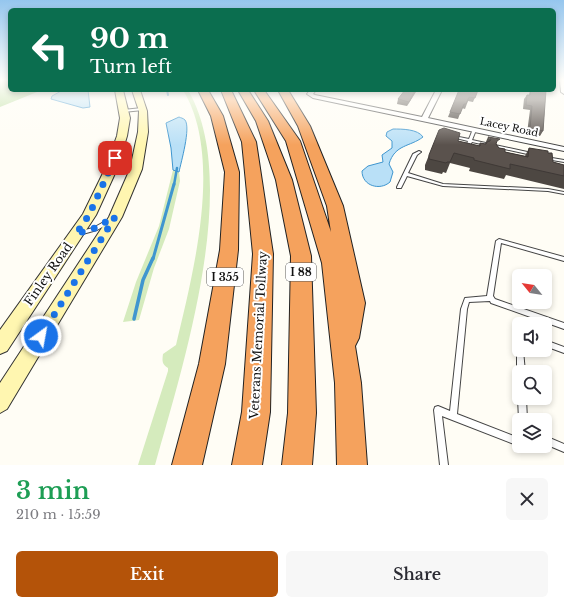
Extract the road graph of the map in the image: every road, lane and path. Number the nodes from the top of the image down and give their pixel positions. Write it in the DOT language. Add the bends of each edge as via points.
graph roads {
  1 [pos="121,102"];
  2 [pos="140,102"];
  3 [pos="209,102"];
  4 [pos="231,102"];
  5 [pos="250,102"];
  6 [pos="267,102"];
  7 [pos="290,102"];
  8 [pos="352,102"];
  9 [pos="433,102"];
  10 [pos="142,109"];
  11 [pos="123,111"];
  12 [pos="424,119"];
  13 [pos="474,130"];
  14 [pos="449,136"];
  15 [pos="470,140"];
  16 [pos="476,148"];
  17 [pos="564,149"];
  18 [pos="511,150"];
  19 [pos="419,152"];
  20 [pos="534,154"];
  21 [pos="510,156"];
  22 [pos="541,156"];
  23 [pos="564,161"];
  24 [pos="405,174"];
  25 [pos="399,187"];
  26 [pos="564,194"];
  27 [pos="115,217"];
  28 [pos="76,234"];
  29 [pos="564,259"];
  30 [pos="491,298"];
  31 [pos="564,326"];
  32 [pos="0,345"];
  33 [pos="552,346"];
  34 [pos="564,350"];
  35 [pos="344,353"];
  36 [pos="0,402"];
  37 [pos="453,416"];
  38 [pos="512,439"];
  39 [pos="552,443"];
  40 [pos="564,448"];
  41 [pos="187,465"];
  42 [pos="247,465"];
  43 [pos="297,465"];
  44 [pos="352,465"];
  45 [pos="444,465"];
  1 -- 11 [label="main road, Finley Road"];
  2 -- 10 [label="main road, Finley Road"];
  3 -- 41 [label="highway, I 355" via="217,116 232,172 229,250 212,364"];
  4 -- 42 [label="highway, Veterans Memorial Tollway" via="249,142 263,254 256,412"];
  5 -- 43 [label="highway, I 88" via="262,121 284,180 301,256 302,413"];
  6 -- 35 [label="highway, I 88" via="292,141 332,263"];
  7 -- 35 [label="highway" via="304,126 335,206 354,303"];
  8 -- 12 [label="street, Lacey Road"];
  9 -- 12 [label="street"];
  10 -- 11 [label="lane"];
  10 -- 27 [label="main road, Finley Road" via="143,132 136,170"];
  11 -- 28 [label="main road, Finley Road" via="125,118 122,136 111,169 89,215"];
  12 -- 13 [label="street, Lacey Road"];
  13 -- 15 [label="lane"];
  13 -- 17 [label="street, Lacey Road"];
  14 -- 15 [label="lane"];
  15 -- 16 [label="lane" via="468,147"];
  15 -- 18 [label="lane"];
  18 -- 20 [label="lane"];
  18 -- 21 [label="lane"];
  19 -- 24 [label="lane" via="415,154"];
  22 -- 23 [label="lane"];
  24 -- 25 [label="lane"];
  24 -- 26 [label="lane" via="443,185 548,190"];
  27 -- 28 [label="lane" via="95,228"];
  27 -- 36 [label="main road, Finley Road"];
  28 -- 32 [label="main road, Finley Road"];
  29 -- 30 [label="lane" via="499,241"];
  30 -- 31 [label="lane" via="493,301"];
  30 -- 37 [label="lane" via="467,300 464,309"];
  33 -- 34 [label="lane"];
  35 -- 44 [label="highway, I 88"];
  37 -- 38 [label="lane"];
  37 -- 45 [label="lane" via="438,410"];
  39 -- 40 [label="lane"];
}
